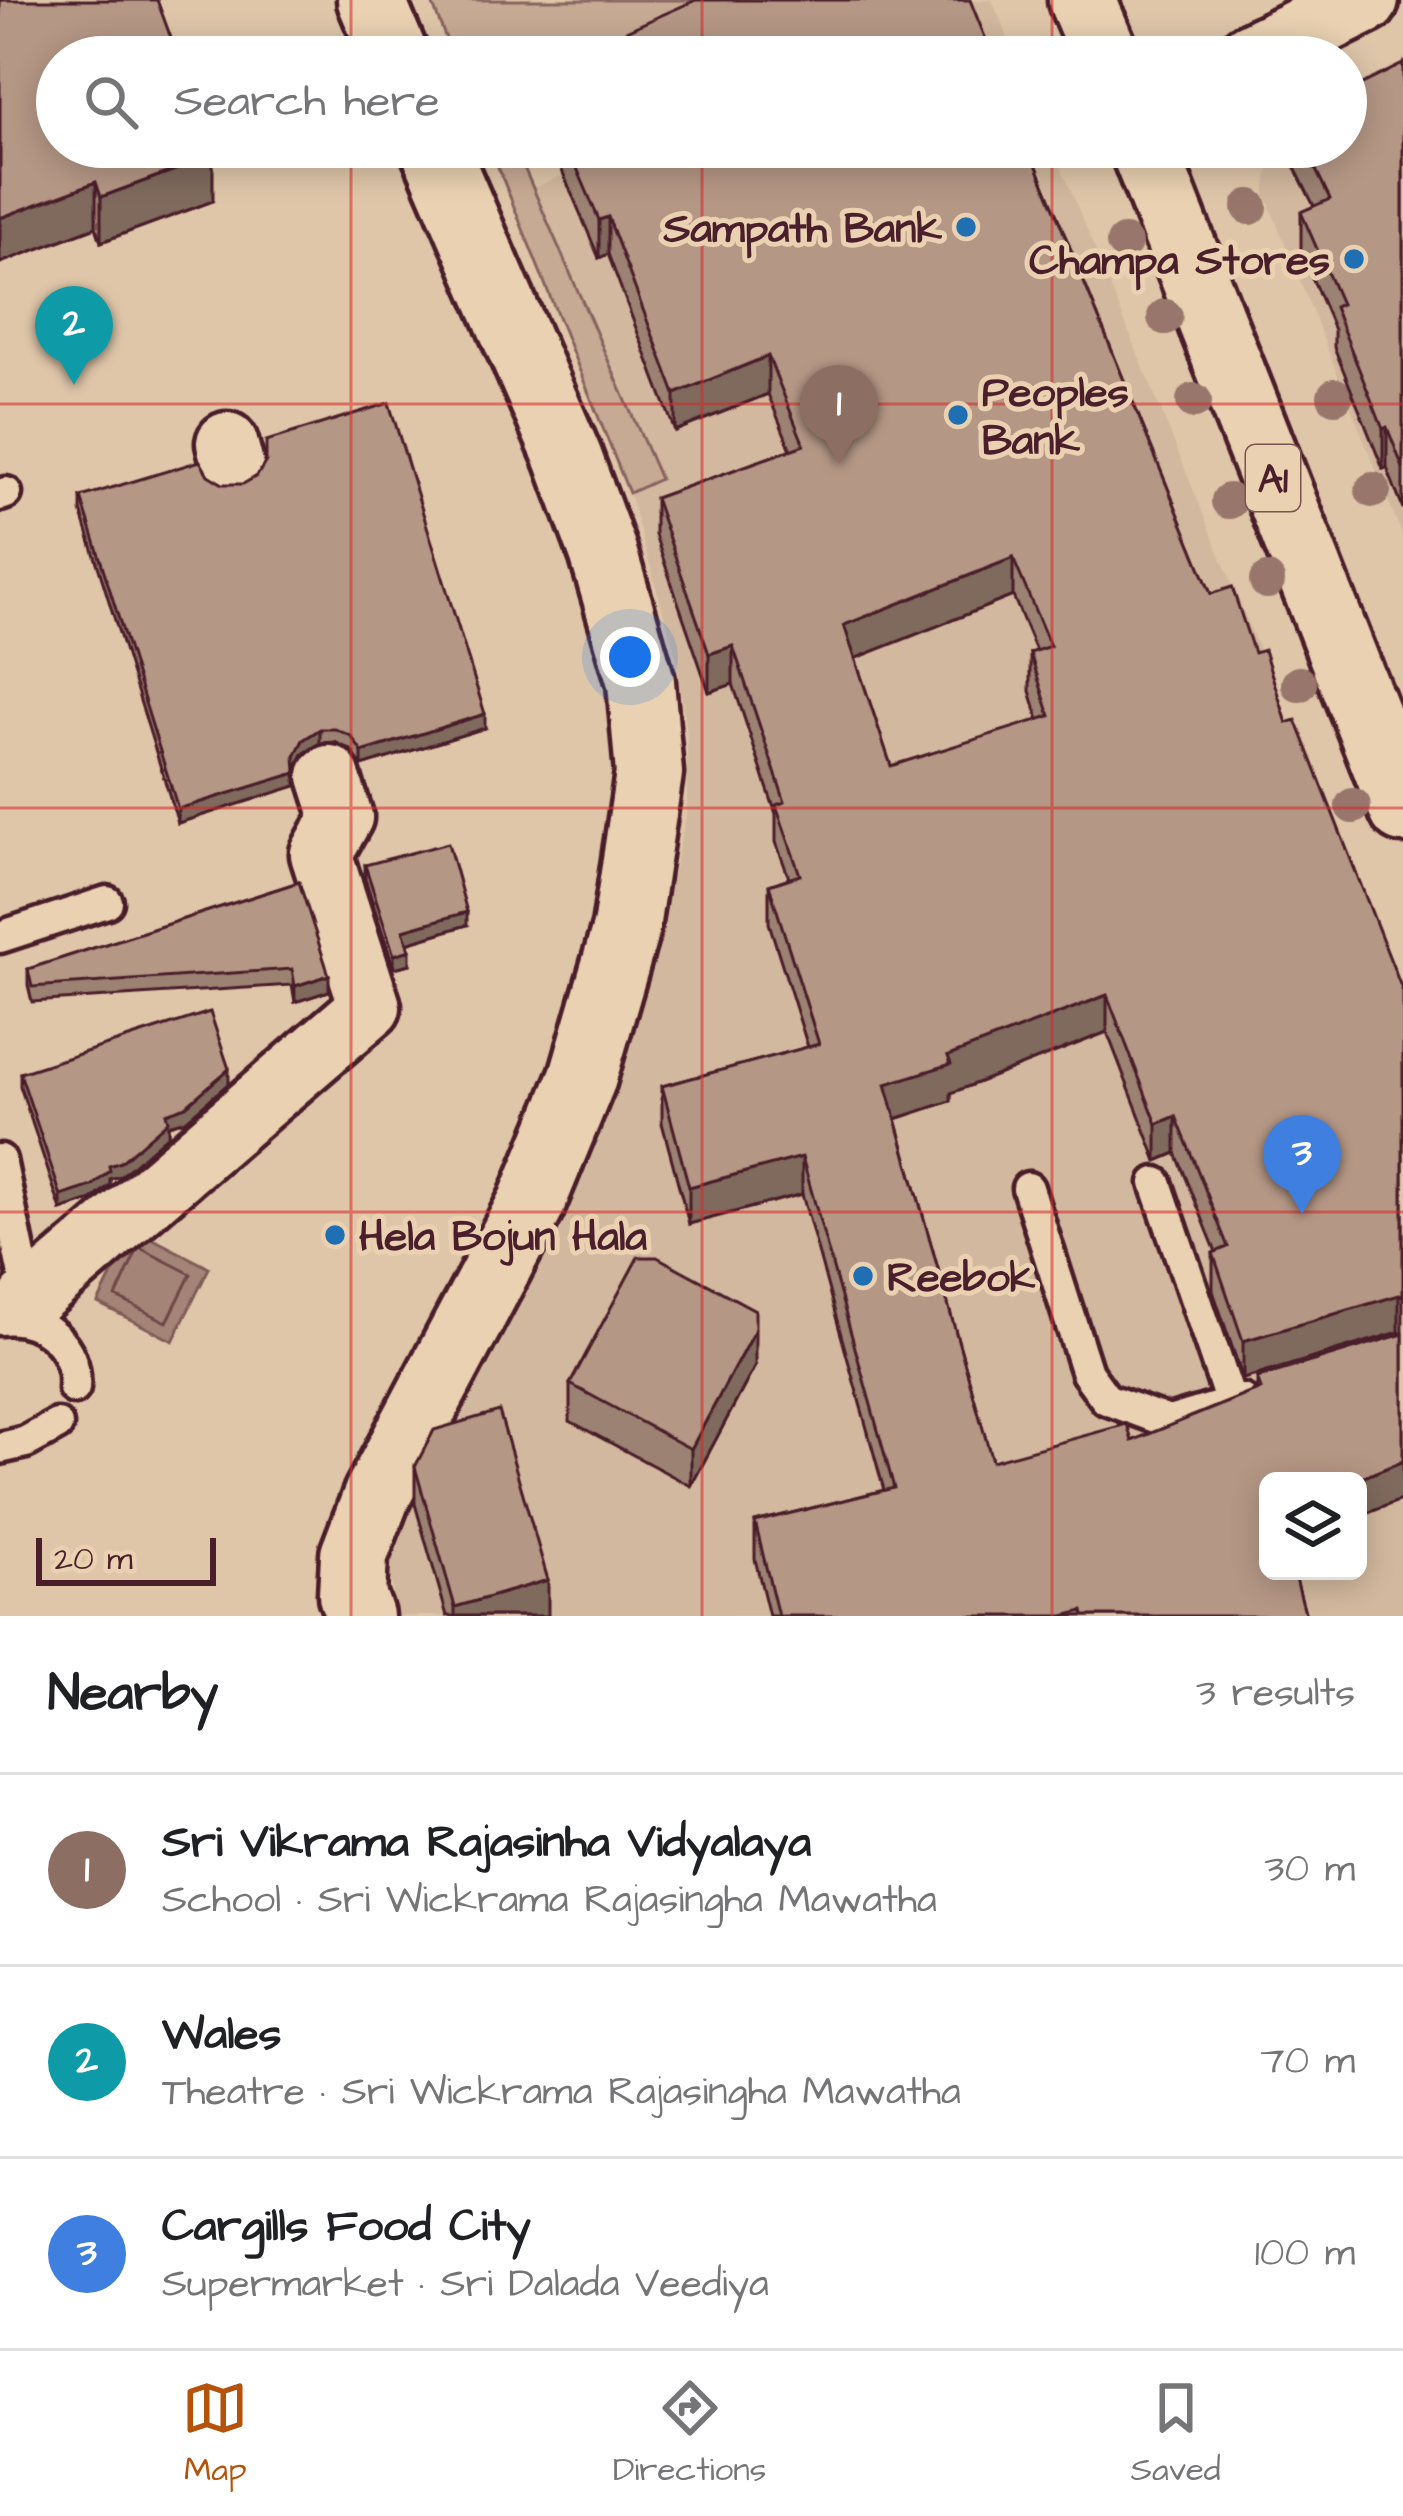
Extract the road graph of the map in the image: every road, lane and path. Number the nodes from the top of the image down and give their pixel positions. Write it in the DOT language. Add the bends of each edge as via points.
graph roads {
  1 [pos="371,0"];
  2 [pos="1082,0"];
  3 [pos="1365,0"];
  4 [pos="386,36"];
  5 [pos="1097,36"];
  6 [pos="1292,36"];
  7 [pos="443,168"];
  8 [pos="1151,168"];
  9 [pos="329,776"];
  10 [pos="1403,808"];
  11 [pos="106,902"];
  12 [pos="0,937"];
  13 [pos="0,1160"];
  14 [pos="1156,1184"];
  15 [pos="1028,1188"];
  16 [pos="21,1314"];
  17 [pos="74,1388"];
  18 [pos="1274,1390"];
  19 [pos="1231,1403"];
  20 [pos="57,1425"];
  21 [pos="0,1448"];
  22 [pos="360,1616"];
  1 -- 4 [label="main road"];
  2 -- 5 [label="main road"];
  3 -- 6 [label="main road"];
  7 -- 22 [label="main road" via="603,552 641,682 649,773 626,928 583,1077 531,1204 376,1495 354,1555"];
  8 -- 10 [label="main road, A1"];
  9 -- 16 [label="street" via="342,817 321,854 370,1007"];
  11 -- 12 [label="lane"];
  13 -- 16 [label="lane"];
  14 -- 19 [label="lane"];
  15 -- 19 [label="lane" via="1088,1373 1106,1399 1169,1422"];
  16 -- 17 [label="lane" via="64,1346"];
  18 -- 19 [label="lane"];
  20 -- 21 [label="lane"];
}
